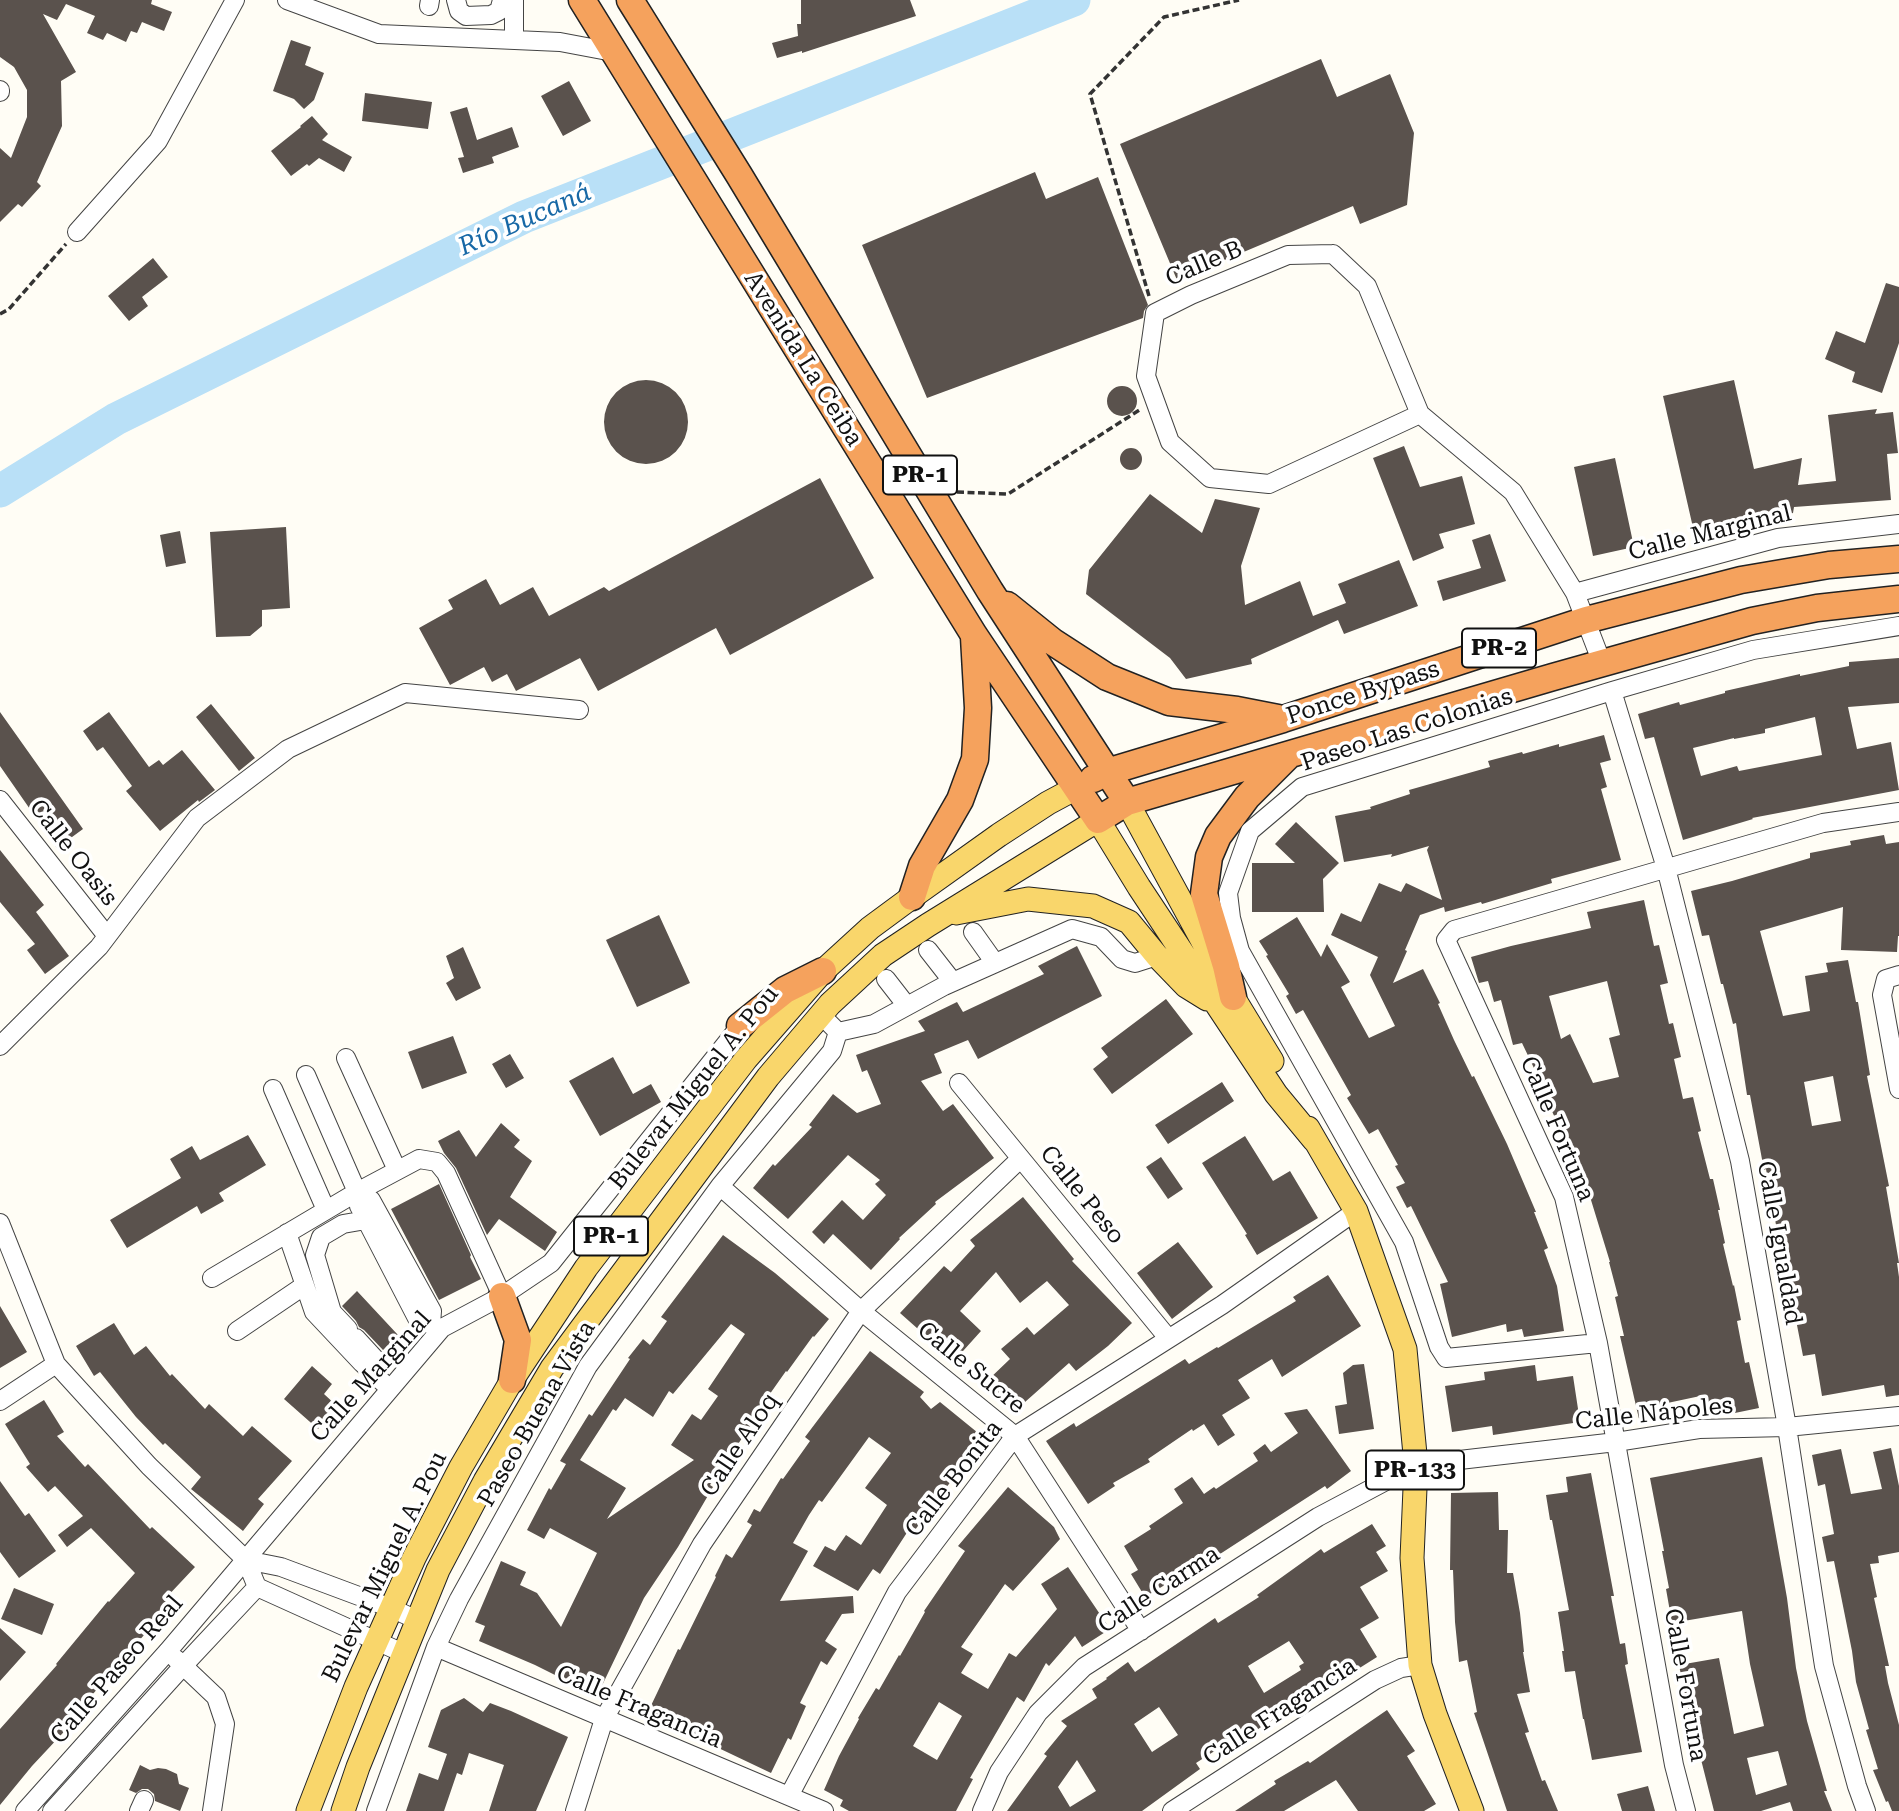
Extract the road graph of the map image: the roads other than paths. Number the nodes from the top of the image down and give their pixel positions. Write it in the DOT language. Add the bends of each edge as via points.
graph roads {
  1 [pos="235,0"];
  2 [pos="456,0"];
  3 [pos="582,0"];
  4 [pos="630,0"];
  5 [pos="298,2"];
  6 [pos="508,2"];
  7 [pos="514,40"];
  8 [pos="615,55"];
  9 [pos="77,232"];
  10 [pos="1420,414"];
  11 [pos="1899,524"];
  12 [pos="1899,559"];
  13 [pos="990,591"];
  14 [pos="1576,593"];
  15 [pos="1899,599"];
  16 [pos="1586,620"];
  17 [pos="1899,626"];
  18 [pos="974,635"];
  19 [pos="1602,663"];
  20 [pos="1612,691"];
  21 [pos="579,710"];
  22 [pos="1283,719"];
  23 [pos="1289,755"];
  24 [pos="1107,772"];
  25 [pos="1076,788"];
  26 [pos="0,800"];
  27 [pos="1127,802"];
  28 [pos="1899,812"];
  29 [pos="1098,820"];
  30 [pos="1666,868"];
  31 [pos="912,897"];
  32 [pos="943,916"];
  33 [pos="973,932"];
  34 [pos="107,936"];
  35 [pos="928,950"];
  36 [pos="1157,956"];
  37 [pos="995,964"];
  38 [pos="823,971"];
  39 [pos="1899,975"];
  40 [pos="886,979"];
  41 [pos="953,982"];
  42 [pos="1226,1002"];
  43 [pos="907,1006"];
  44 [pos="821,1015"];
  45 [pos="740,1026"];
  46 [pos="838,1032"];
  47 [pos="0,1046"];
  48 [pos="346,1058"];
  49 [pos="306,1075"];
  50 [pos="958,1083"];
  51 [pos="273,1089"];
  52 [pos="1899,1089"];
  53 [pos="1020,1159"];
  54 [pos="397,1170"];
  55 [pos="720,1186"];
  56 [pos="357,1192"];
  57 [pos="326,1210"];
  58 [pos="1356,1211"];
  59 [pos="366,1220"];
  60 [pos="0,1223"];
  61 [pos="286,1233"];
  62 [pos="212,1278"];
  63 [pos="305,1285"];
  64 [pos="502,1296"];
  65 [pos="861,1311"];
  66 [pos="434,1328"];
  67 [pos="237,1331"];
  68 [pos="1168,1338"];
  69 [pos="1598,1342"];
  70 [pos="56,1364"];
  71 [pos="375,1375"];
  72 [pos="512,1380"];
  73 [pos="390,1389"];
  74 [pos="0,1401"];
  75 [pos="1899,1416"];
  76 [pos="1787,1427"];
  77 [pos="1016,1436"];
  78 [pos="1616,1442"];
  79 [pos="1416,1465"];
  80 [pos="246,1560"];
  81 [pos="257,1587"];
  82 [pos="391,1608"];
  83 [pos="417,1620"];
  84 [pos="1141,1631"];
  85 [pos="376,1642"];
  86 [pos="436,1647"];
  87 [pos="167,1651"];
  88 [pos="404,1653"];
  89 [pos="1420,1665"];
  90 [pos="183,1666"];
  91 [pos="604,1719"];
  92 [pos="789,1796"];
  93 [pos="25,1811"];
  94 [pos="52,1811"];
  95 [pos="212,1811"];
  96 [pos="308,1811"];
  97 [pos="343,1811"];
  98 [pos="376,1811"];
  99 [pos="575,1811"];
  100 [pos="824,1811"];
  101 [pos="982,1811"];
  102 [pos="1172,1811"];
  103 [pos="1471,1811"];
  104 [pos="1686,1811"];
  105 [pos="1866,1811"];
  1 -- 9 [label="street" via="158,141"];
  2 -- 6 [label="street" via="466,16 491,15"];
  3 -- 8 [label="highway, Avenida La Ceiba / PR-1"];
  4 -- 13 [label="highway, Avenida La Ceiba / PR-1"];
  5 -- 7 [label="street" via="379,34"];
  6 -- 7 [label="street"];
  7 -- 8 [label="street" via="560,42"];
  8 -- 18 [label="highway, Avenida La Ceiba / PR-1"];
  10 -- 10 [label="street, Calle B" via="1367,286 1334,254 1288,255 1154,313 1146,376 1170,442 1210,478 1269,484"];
  10 -- 14 [label="street, Calle B" via="1513,492"];
  11 -- 14 [label="street, Calle Marginal" via="1778,538"];
  12 -- 16 [label="highway, Ponce Bypass / PR-2" via="1741,580"];
  13 -- 22 [label="highway" via="1053,642 1107,677 1169,702"];
  13 -- 24 [label="highway, Avenida La Ceiba / PR-1"];
  14 -- 16 [label="street, Calle B"];
  15 -- 19 [label="highway, Ponce Bypass / PR-2" via="1752,621"];
  16 -- 19 [label="street, Calle B"];
  16 -- 22 [label="highway, Ponce Bypass / PR-2"];
  17 -- 20 [label="street, Paseo Las Colonias" via="1753,650"];
  18 -- 25 [label="highway, Avenida La Ceiba / PR-1"];
  18 -- 31 [label="highway" via="975,759 960,800 922,866"];
  19 -- 23 [label="highway, Ponce Bypass / PR-2"];
  20 -- 30 [label="street, Calle Igualdad"];
  20 -- 69 [label="street, Paseo Las Colonias" via="1302,787 1250,831 1228,892 1240,951 1404,1241 1446,1358"];
  21 -- 34 [label="street" via="405,693 288,749 197,818"];
  22 -- 24 [label="highway, Ponce Bypass / PR-2"];
  23 -- 27 [label="highway, Ponce Bypass / PR-2"];
  23 -- 42 [label="highway" via="1247,797 1218,836 1209,857 1204,894 1226,966"];
  24 -- 25 [label="highway, Ponce Bypass / PR-1"];
  24 -- 27 [label="highway, Avenida La Ceiba / PR-1"];
  25 -- 29 [label="highway, Avenida La Ceiba / PR-1"];
  25 -- 31 [label="main road, Bulevar Miguel A. Pou / PR-1"];
  26 -- 34 [label="street, Calle Oasis"];
  27 -- 29 [label="highway, Ponce Bypass / PR-1"];
  27 -- 42 [label="main road, PR-133"];
  28 -- 30 [label="street, Calle Fortuna" via="1823,823"];
  29 -- 32 [label="main road, Bulevar Miguel A. Pou / PR-1"];
  29 -- 42 [label="main road, PR-133" via="1139,887"];
  30 -- 69 [label="street, Calle Fortuna" via="1454,930 1446,940 1564,1197"];
  30 -- 76 [label="street, Calle Igualdad" via="1740,1161"];
  31 -- 38 [label="main road, Bulevar Miguel A. Pou / PR-1"];
  32 -- 36 [label="main road" via="1028,899 1093,906 1129,922"];
  32 -- 44 [label="main road, Bulevar Miguel A. Pou / PR-1" via="883,955"];
  33 -- 37 [label="street"];
  34 -- 47 [label="street"];
  35 -- 41 [label="street"];
  36 -- 37 [label="street" via="1135,963 1122,959 1101,937 1072,929"];
  36 -- 42 [label="main road" via="1186,986"];
  37 -- 41 [label="street"];
  38 -- 45 [label="highway" via="785,990"];
  38 -- 72 [label="main road, Bulevar Miguel A. Pou / PR-1" via="747,1059 594,1257"];
  39 -- 52 [label="street" via="1886,979 1882,995"];
  40 -- 43 [label="street"];
  41 -- 43 [label="street"];
  42 -- 58 [label="main road, PR-133" via="1288,1088"];
  43 -- 46 [label="street" via="874,1024"];
  44 -- 46 [label="street"];
  44 -- 83 [label="main road, Bulevar Miguel A. Pou / PR-1" via="768,1077 552,1368 485,1480"];
  45 -- 64 [label="street, Calle Marginal" via="551,1263"];
  46 -- 55 [label="street, Paseo Buena Vista" via="832,1051"];
  48 -- 54 [label="street"];
  49 -- 56 [label="street"];
  50 -- 53 [label="street, Calle Peso"];
  51 -- 57 [label="street"];
  53 -- 65 [label="street, Calle Aloq"];
  53 -- 68 [label="street, Calle Peso"];
  54 -- 56 [label="street"];
  54 -- 64 [label="street" via="419,1159 437,1162"];
  55 -- 65 [label="street, Calle Sucre"];
  55 -- 86 [label="street, Paseo Buena Vista" via="588,1366"];
  56 -- 57 [label="street"];
  56 -- 59 [label="street"];
  56 -- 66 [label="street" via="371,1200 432,1311"];
  57 -- 61 [label="street"];
  58 -- 68 [label="street, Calle Bonita"];
  58 -- 79 [label="main road, PR-133" via="1405,1349"];
  59 -- 66 [label="street" via="419,1322"];
  59 -- 71 [label="street" via="344,1224 321,1237 314,1255 332,1312 378,1362"];
  60 -- 70 [label="street"];
  61 -- 62 [label="street"];
  61 -- 63 [label="street"];
  63 -- 67 [label="street"];
  63 -- 71 [label="street" via="314,1312"];
  64 -- 66 [label="street, Calle Marginal"];
  64 -- 72 [label="highway" via="518,1340"];
  65 -- 77 [label="street, Calle Sucre"];
  65 -- 91 [label="street, Calle Aloq" via="702,1544"];
  66 -- 73 [label="street, Calle Marginal"];
  68 -- 77 [label="street, Calle Bonita"];
  69 -- 78 [label="street, Calle Fortuna"];
  70 -- 74 [label="street"];
  70 -- 80 [label="street" via="149,1466"];
  71 -- 73 [label="street"];
  72 -- 82 [label="main road, Bulevar Miguel A. Pou / PR-1" via="461,1467"];
  73 -- 80 [label="street, Calle Marginal"];
  75 -- 76 [label="street, Calle Nápoles"];
  76 -- 78 [label="street, Calle Nápoles" via="1699,1429"];
  76 -- 105 [label="street, Calle Igualdad" via="1825,1665"];
  77 -- 84 [label="street, Calle Sucre"];
  77 -- 92 [label="street, Calle Bonita" via="897,1592"];
  78 -- 79 [label="street, Calle Nápoles"];
  78 -- 104 [label="street, Calle Fortuna"];
  79 -- 84 [label="street, Calle Carma" via="1318,1517"];
  79 -- 89 [label="main road, PR-133" via="1412,1558"];
  80 -- 81 [label="street"];
  80 -- 82 [label="street" via="281,1567"];
  80 -- 87 [label="street, Calle Paseo Real"];
  81 -- 85 [label="street"];
  81 -- 90 [label="street, Calle Paseo Real"];
  82 -- 83 [label="street"];
  82 -- 85 [label="main road, Bulevar Miguel A. Pou / PR-1"];
  83 -- 88 [label="main road, Bulevar Miguel A. Pou / PR-1"];
  84 -- 101 [label="street, Calle Carma" via="1084,1667 1038,1713 999,1772"];
  85 -- 88 [label="street"];
  85 -- 96 [label="main road, Bulevar Miguel A. Pou / PR-1"];
  86 -- 91 [label="street, Calle Fragancia"];
  86 -- 98 [label="street, Paseo Buena Vista"];
  87 -- 90 [label="street"];
  87 -- 93 [label="street, Calle Paseo Real"];
  88 -- 97 [label="main road, Bulevar Miguel A. Pou / PR-1"];
  89 -- 102 [label="street, Calle Fragancia" via="1375,1680"];
  89 -- 103 [label="main road, PR-133"];
  90 -- 94 [label="street, Calle Paseo Real"];
  90 -- 95 [label="street" via="216,1697 225,1724"];
  91 -- 92 [label="street, Calle Fragancia"];
  91 -- 99 [label="street, Calle Aloq"];
  92 -- 100 [label="street, Calle Fragancia"];
}
